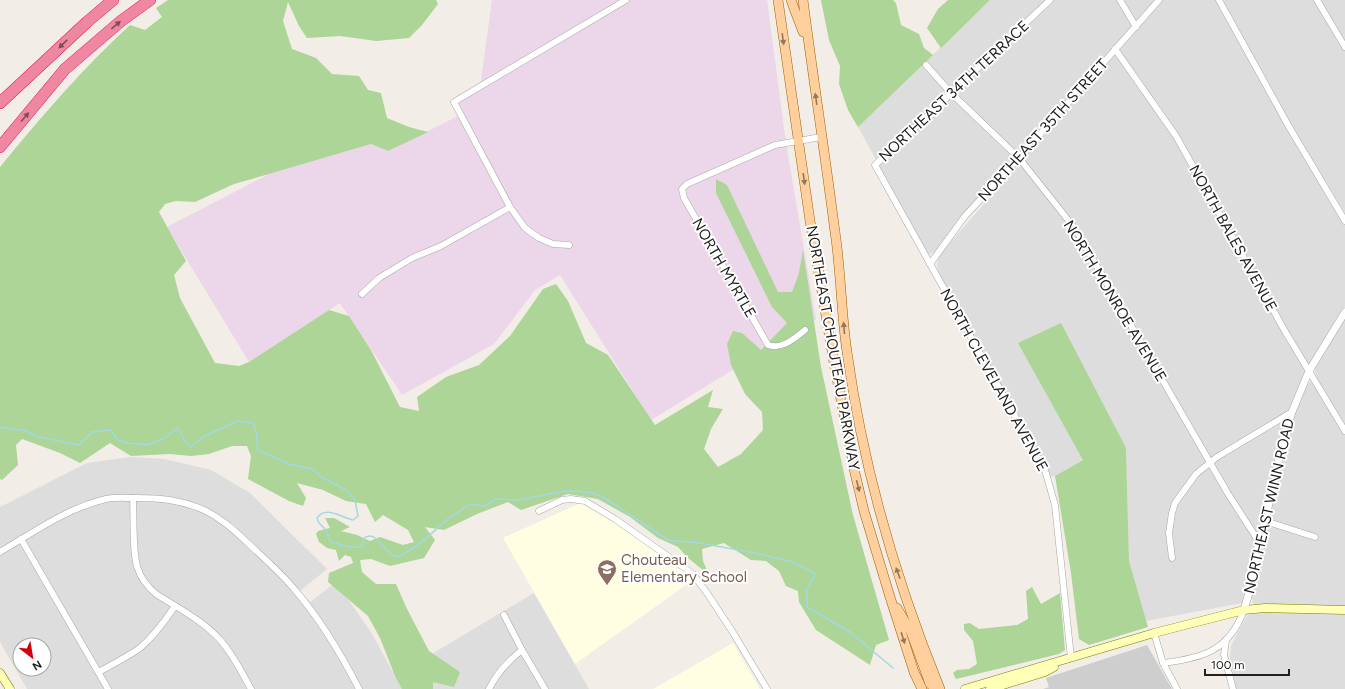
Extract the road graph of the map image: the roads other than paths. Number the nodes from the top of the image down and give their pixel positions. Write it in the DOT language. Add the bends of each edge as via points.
graph roads {
  1 [pos="113,0"];
  2 [pos="150,0"];
  3 [pos="626,0"];
  4 [pos="778,0"];
  5 [pos="792,0"];
  6 [pos="802,0"];
  7 [pos="1050,0"];
  8 [pos="1120,0"];
  9 [pos="1159,0"];
  10 [pos="1219,0"];
  11 [pos="1317,0"];
  12 [pos="1136,27"];
  13 [pos="808,44"];
  14 [pos="1345,47"];
  15 [pos="1115,49"];
  16 [pos="926,65"];
  17 [pos="18,87"];
  18 [pos="951,93"];
  19 [pos="0,103"];
  20 [pos="0,110"];
  21 [pos="822,137"];
  22 [pos="799,140"];
  23 [pos="0,147"];
  24 [pos="1019,158"];
  25 [pos="875,165"];
  26 [pos="510,206"];
  27 [pos="1345,221"];
  28 [pos="569,245"];
  29 [pos="930,264"];
  30 [pos="362,294"];
  31 [pos="1345,312"];
  32 [pos="805,330"];
  33 [pos="1309,371"];
  34 [pos="1292,412"];
  35 [pos="1345,431"];
  36 [pos="1210,462"];
  37 [pos="133,498"];
  38 [pos="539,512"];
  39 [pos="1265,521"];
  40 [pos="1314,537"];
  41 [pos="21,539"];
  42 [pos="1259,542"];
  43 [pos="0,552"];
  44 [pos="1172,558"];
  45 [pos="890,597"];
  46 [pos="175,606"];
  47 [pos="1244,610"];
  48 [pos="1345,610"];
  49 [pos="504,615"];
  50 [pos="1154,633"];
  51 [pos="1226,640"];
  52 [pos="522,650"];
  53 [pos="1071,658"];
  54 [pos="1164,663"];
  55 [pos="99,672"];
  56 [pos="0,673"];
  57 [pos="10,689"];
  58 [pos="108,689"];
  59 [pos="251,689"];
  60 [pos="359,689"];
  61 [pos="489,689"];
  62 [pos="545,689"];
  63 [pos="767,689"];
  64 [pos="922,689"];
  65 [pos="936,689"];
  66 [pos="940,689"];
  67 [pos="965,689"];
  68 [pos="990,689"];
  69 [pos="1177,689"];
  70 [pos="1233,689"];
  1 -- 17 [label="highway, one-way"];
  23 -- 2 [label="highway, one-way" via="65,69"];
  3 -- 26 [label="street" via="454,102"];
  4 -- 22 [label="main road, NORTHEAST CHOUTEAU PARKWAY, one-way"];
  5 -- 13 [label="main road"];
  6 -- 13 [label="main road, NORTHEAST CHOUTEAU PARKWAY"];
  7 -- 18 [label="street, NORTHEAST 34TH TERRACE"];
  8 -- 12 [label="street"];
  9 -- 12 [label="street, NORTHEAST 35TH STREET"];
  10 -- 27 [label="street"];
  11 -- 14 [label="street"];
  12 -- 15 [label="street, NORTHEAST 35TH STREET"];
  21 -- 13 [label="main road, NORTHEAST CHOUTEAU PARKWAY, one-way"];
  15 -- 24 [label="street, NORTHEAST 35TH STREET"];
  15 -- 33 [label="street, NORTH BALES AVENUE" via="1176,136"];
  16 -- 18 [label="street, NORTH MONROE AVENUE"];
  17 -- 19 [label="highway"];
  17 -- 20 [label="highway"];
  18 -- 24 [label="street, NORTH MONROE AVENUE"];
  18 -- 25 [label="street, NORTHEAST 34TH TERRACE"];
  21 -- 22 [label="street"];
  66 -- 21 [label="main road, NORTHEAST CHOUTEAU PARKWAY, one-way" via="892,558 862,438 846,350 835,233"];
  22 -- 32 [label="street, NORTH MYRTLE" via="775,145 687,184 682,189 684,198 768,344 779,346"];
  22 -- 45 [label="main road, NORTHEAST CHOUTEAU PARKWAY, one-way" via="825,311 855,474"];
  24 -- 29 [label="street, NORTHEAST 35TH STREET" via="964,216"];
  24 -- 36 [label="street, NORTH MONROE AVENUE" via="1085,244"];
  25 -- 29 [label="street, NORTH CLEVELAND AVENUE"];
  26 -- 28 [label="street" via="525,228 539,238 553,244"];
  26 -- 30 [label="street" via="442,246 412,258 379,278"];
  29 -- 53 [label="street, NORTH CLEVELAND AVENUE" via="1046,470 1055,505"];
  31 -- 33 [label="street, NORTHEAST WINN ROAD"];
  33 -- 34 [label="street, NORTHEAST WINN ROAD"];
  33 -- 35 [label="street, NORTH BALES AVENUE"];
  34 -- 36 [label="street"];
  34 -- 39 [label="street, NORTHEAST WINN ROAD"];
  36 -- 42 [label="street, NORTH MONROE AVENUE"];
  36 -- 44 [label="street" via="1196,474 1175,503 1170,533"];
  37 -- 41 [label="street" via="108,498 82,506"];
  37 -- 46 [label="street" via="137,569 150,589"];
  37 -- 60 [label="street" via="161,498 190,505 217,517 237,532 280,573 308,605"];
  38 -- 63 [label="street" via="562,500 585,501 615,518 693,574 708,593"];
  39 -- 40 [label="street"];
  39 -- 42 [label="street, NORTHEAST WINN ROAD"];
  41 -- 43 [label="street"];
  41 -- 55 [label="street"];
  42 -- 47 [label="street, NORTHEAST WINN ROAD"];
  45 -- 64 [label="main road, NORTHEAST CHOUTEAU PARKWAY, one-way"];
  45 -- 65 [label="main road" via="911,632 930,684"];
  46 -- 55 [label="street" via="140,647"];
  46 -- 59 [label="street" via="202,624 221,641 236,661"];
  47 -- 48 [label="main road"];
  47 -- 50 [label="main road"];
  47 -- 51 [label="street, NORTHEAST WINN ROAD" via="1239,624"];
  49 -- 52 [label="street"];
  50 -- 53 [label="main road"];
  50 -- 54 [label="street"];
  51 -- 54 [label="street, NORTHEAST WINN ROAD" via="1201,656"];
  51 -- 70 [label="street" via="1224,655"];
  52 -- 61 [label="street" via="499,672"];
  52 -- 62 [label="street"];
  53 -- 67 [label="main road"];
  53 -- 68 [label="main road" via="1045,672"];
  54 -- 69 [label="street"];
  55 -- 58 [label="street"];
  56 -- 57 [label="main road"];
}
